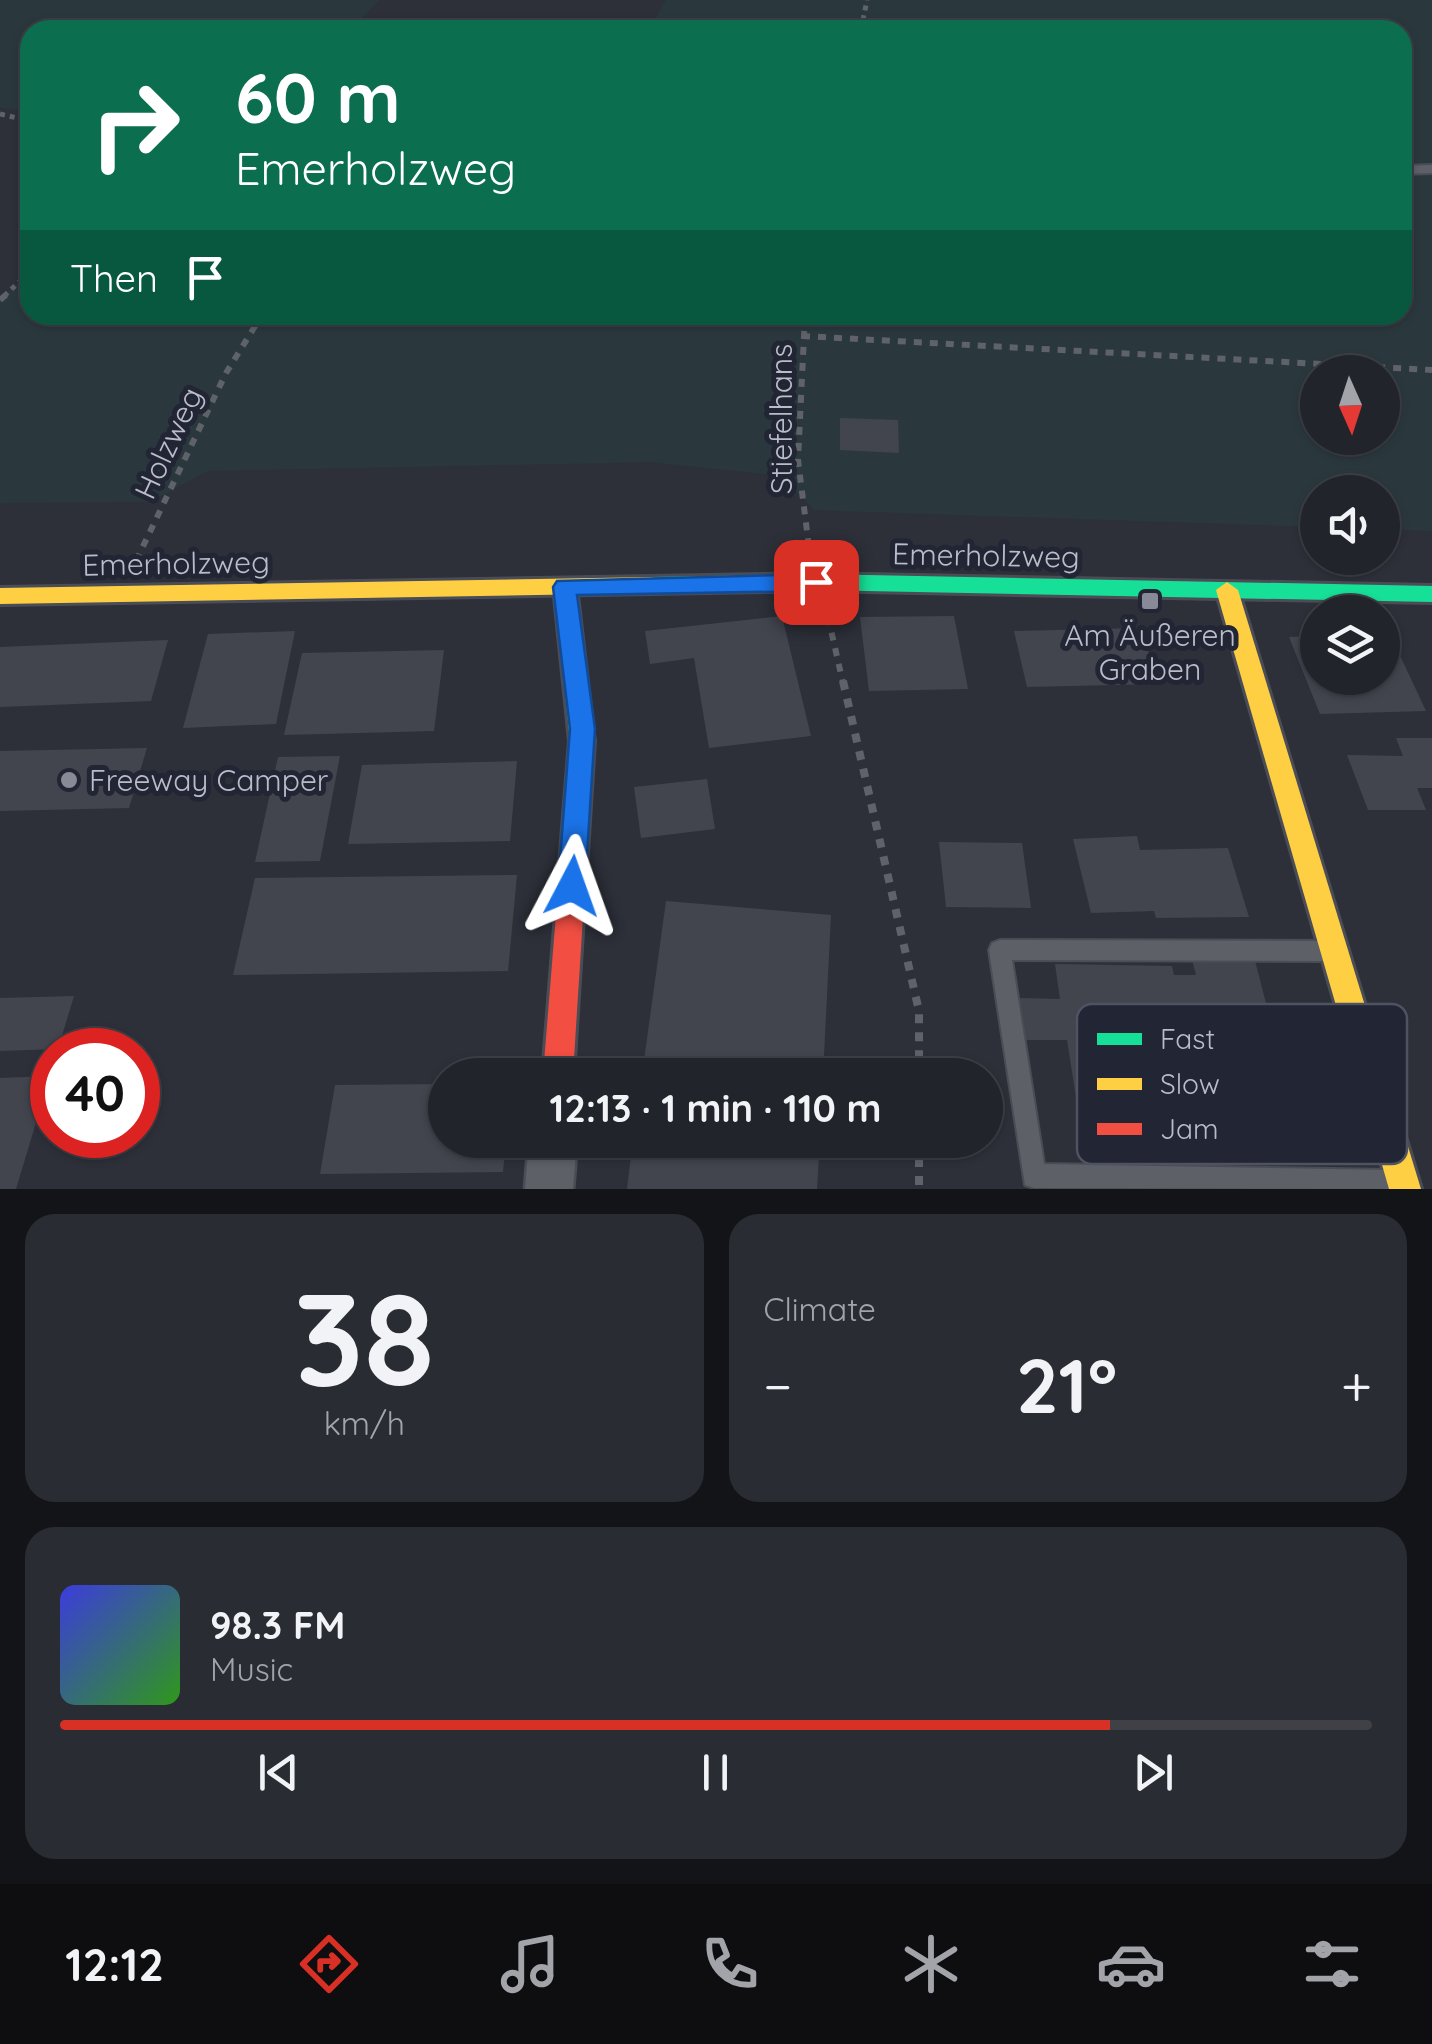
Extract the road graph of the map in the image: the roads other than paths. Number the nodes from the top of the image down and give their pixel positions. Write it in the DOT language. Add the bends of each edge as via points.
graph roads {
  1 [pos="565,587"];
  2 [pos="1228,590"];
  3 [pos="1432,594"];
  4 [pos="0,596"];
  5 [pos="1337,951"];
  6 [pos="1352,1004"];
  7 [pos="559,1058"];
  8 [pos="552,1158"];
  9 [pos="1404,1186"];
  10 [pos="550,1189"];
  1 -- 2 [label="street, Emerholzweg" via="816,582"];
  1 -- 4 [label="street, Emerholzweg"];
  1 -- 7 [label="street" via="583,729"];
  2 -- 3 [label="street, Emerholzweg"];
  2 -- 5 [label="street"];
  5 -- 6 [label="street"];
  5 -- 9 [label="lane" via="1000,950 1034,1176"];
  8 -- 10 [label="street"];
}
